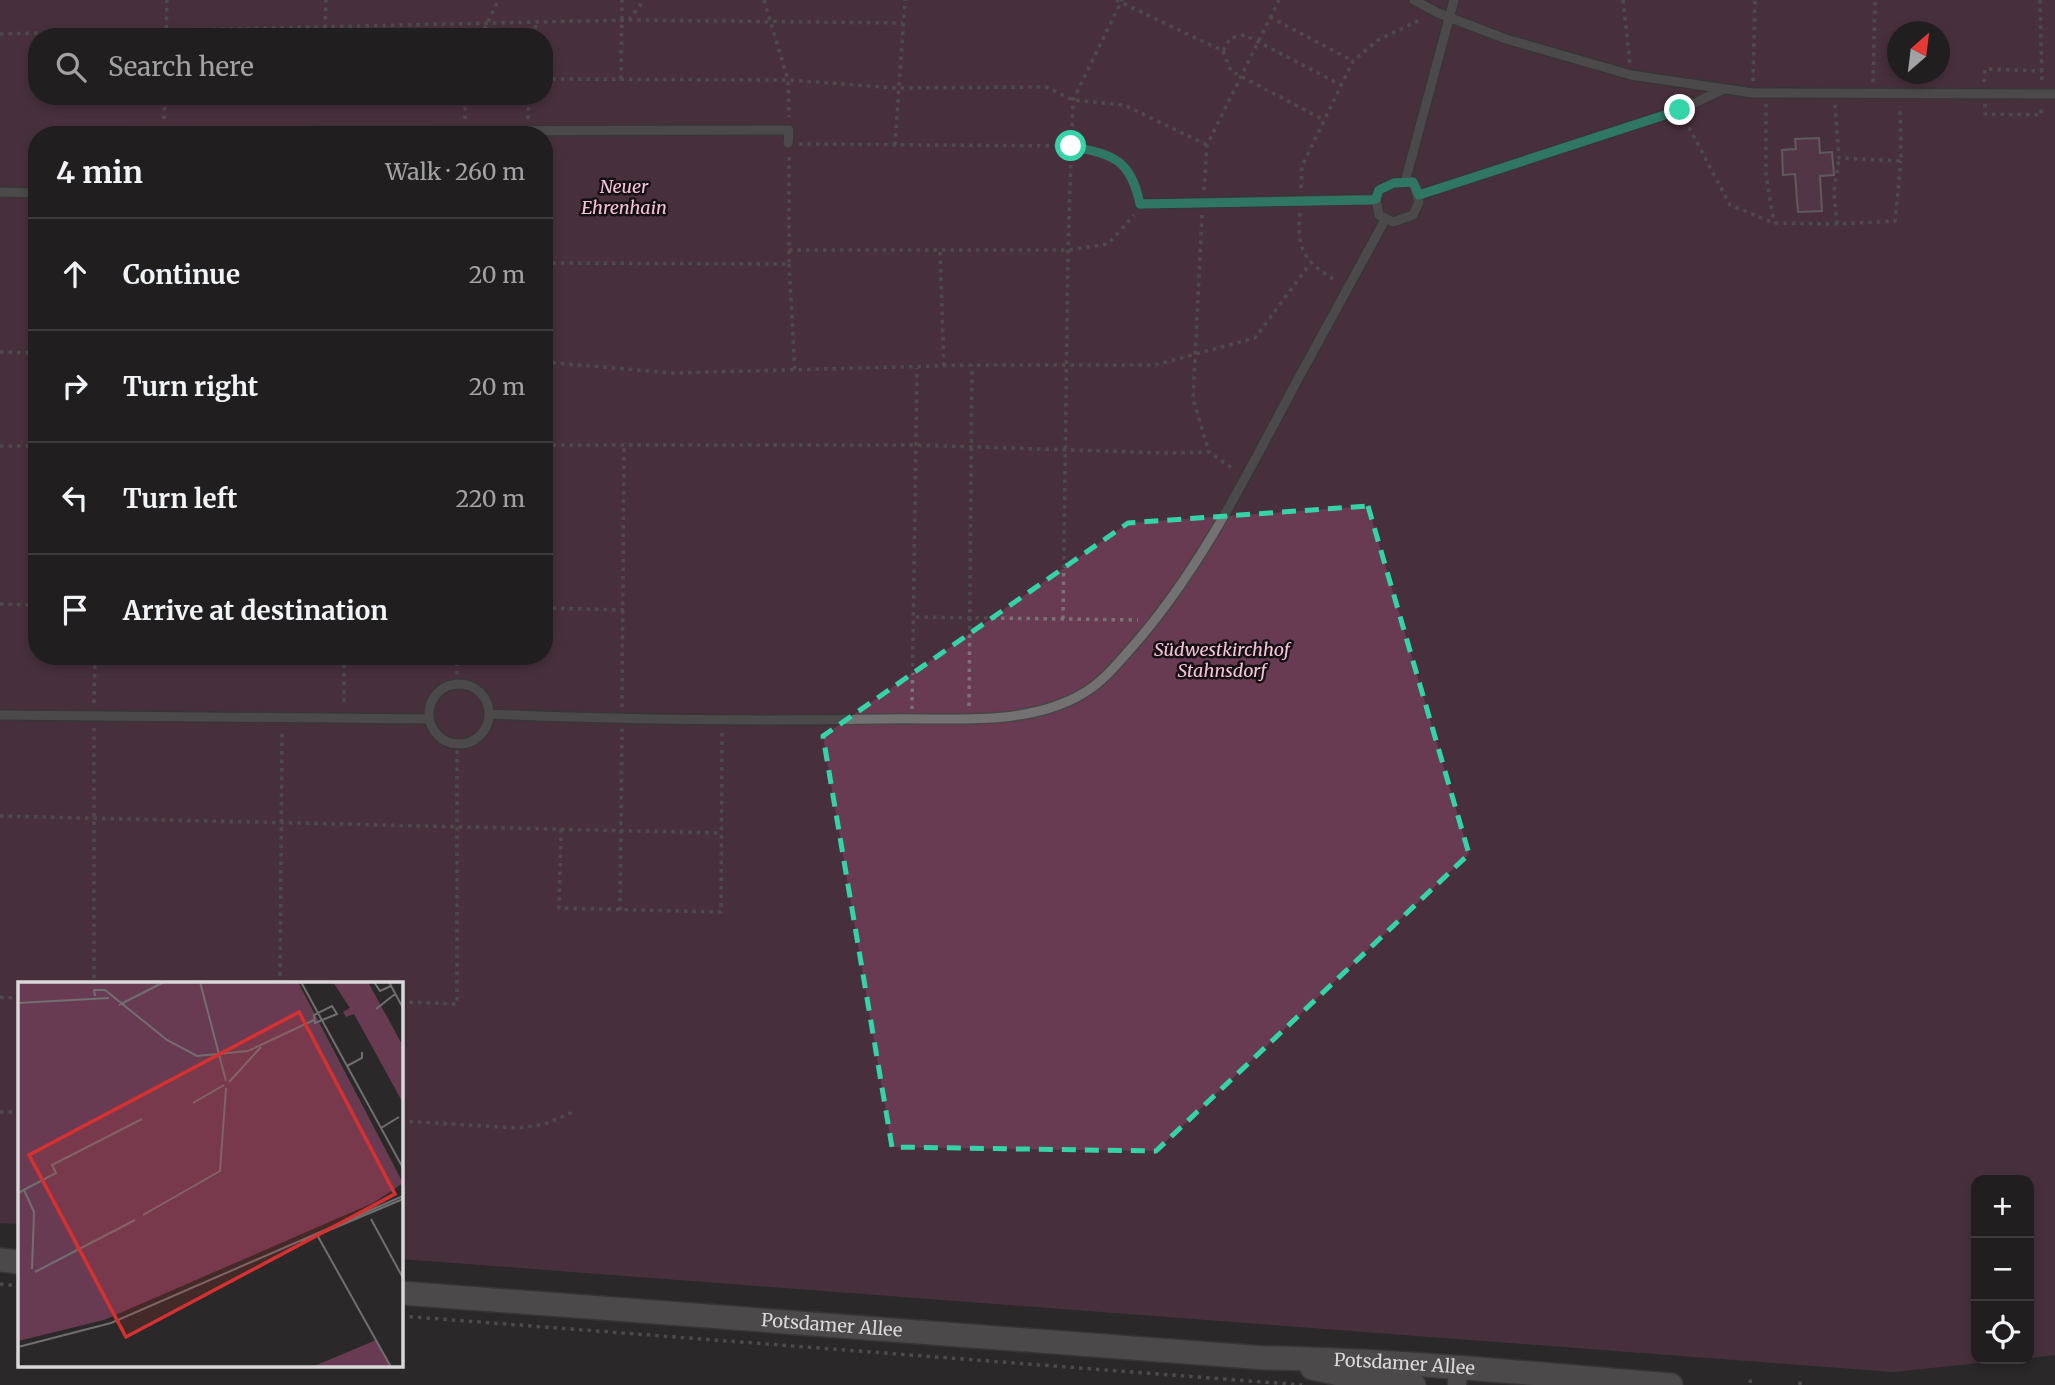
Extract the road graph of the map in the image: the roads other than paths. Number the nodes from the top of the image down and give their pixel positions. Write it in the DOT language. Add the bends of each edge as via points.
graph roads {
  1 [pos="1414,0"];
  2 [pos="1454,0"];
  3 [pos="1450,18"];
  4 [pos="1723,89"];
  5 [pos="2055,94"];
  6 [pos="553,131"];
  7 [pos="789,144"];
  8 [pos="1405,182"];
  9 [pos="0,192"];
  10 [pos="28,193"];
  11 [pos="1419,195"];
  12 [pos="1376,199"];
  13 [pos="1140,204"];
  14 [pos="1385,220"];
  15 [pos="490,714"];
  16 [pos="0,715"];
  17 [pos="429,719"];
  18 [pos="0,1260"];
  19 [pos="18,1262"];
  20 [pos="402,1293"];
  21 [pos="1265,1358"];
  22 [pos="1457,1375"];
  23 [pos="1414,1385"];
  24 [pos="1671,1385"];
  1 -- 3 [label="lane"];
  2 -- 3 [label="lane"];
  3 -- 4 [label="lane" via="1631,75"];
  3 -- 8 [label="lane"];
  4 -- 5 [label="lane" via="1835,96"];
  4 -- 11 [label="lane" via="1680,110"];
  6 -- 7 [label="lane" via="789,130"];
  8 -- 11 [label="lane" via="1413,182"];
  8 -- 12 [label="lane" via="1379,190"];
  9 -- 10 [label="lane"];
  11 -- 14 [label="lane" via="1417,209 1407,220"];
  12 -- 13 [label="lane"];
  12 -- 14 [label="lane" via="1379,215"];
  14 -- 15 [label="lane" via="1246,477 1156,620 1083,694 1020,715 969,718 722,722"];
  15 -- 17 [label="lane" via="484,733 457,744 439,736"];
  15 -- 17 [label="lane" via="484,695 457,683 438,691"];
  16 -- 17 [label="lane"];
  18 -- 19 [label="street"];
  20 -- 21 [label="street, Potsdamer Allee"];
  21 -- 22 [label="street, Potsdamer Allee"];
  21 -- 23 [label="street, Potsdamer Allee"];
  22 -- 24 [label="street, Potsdamer Allee"];
}
